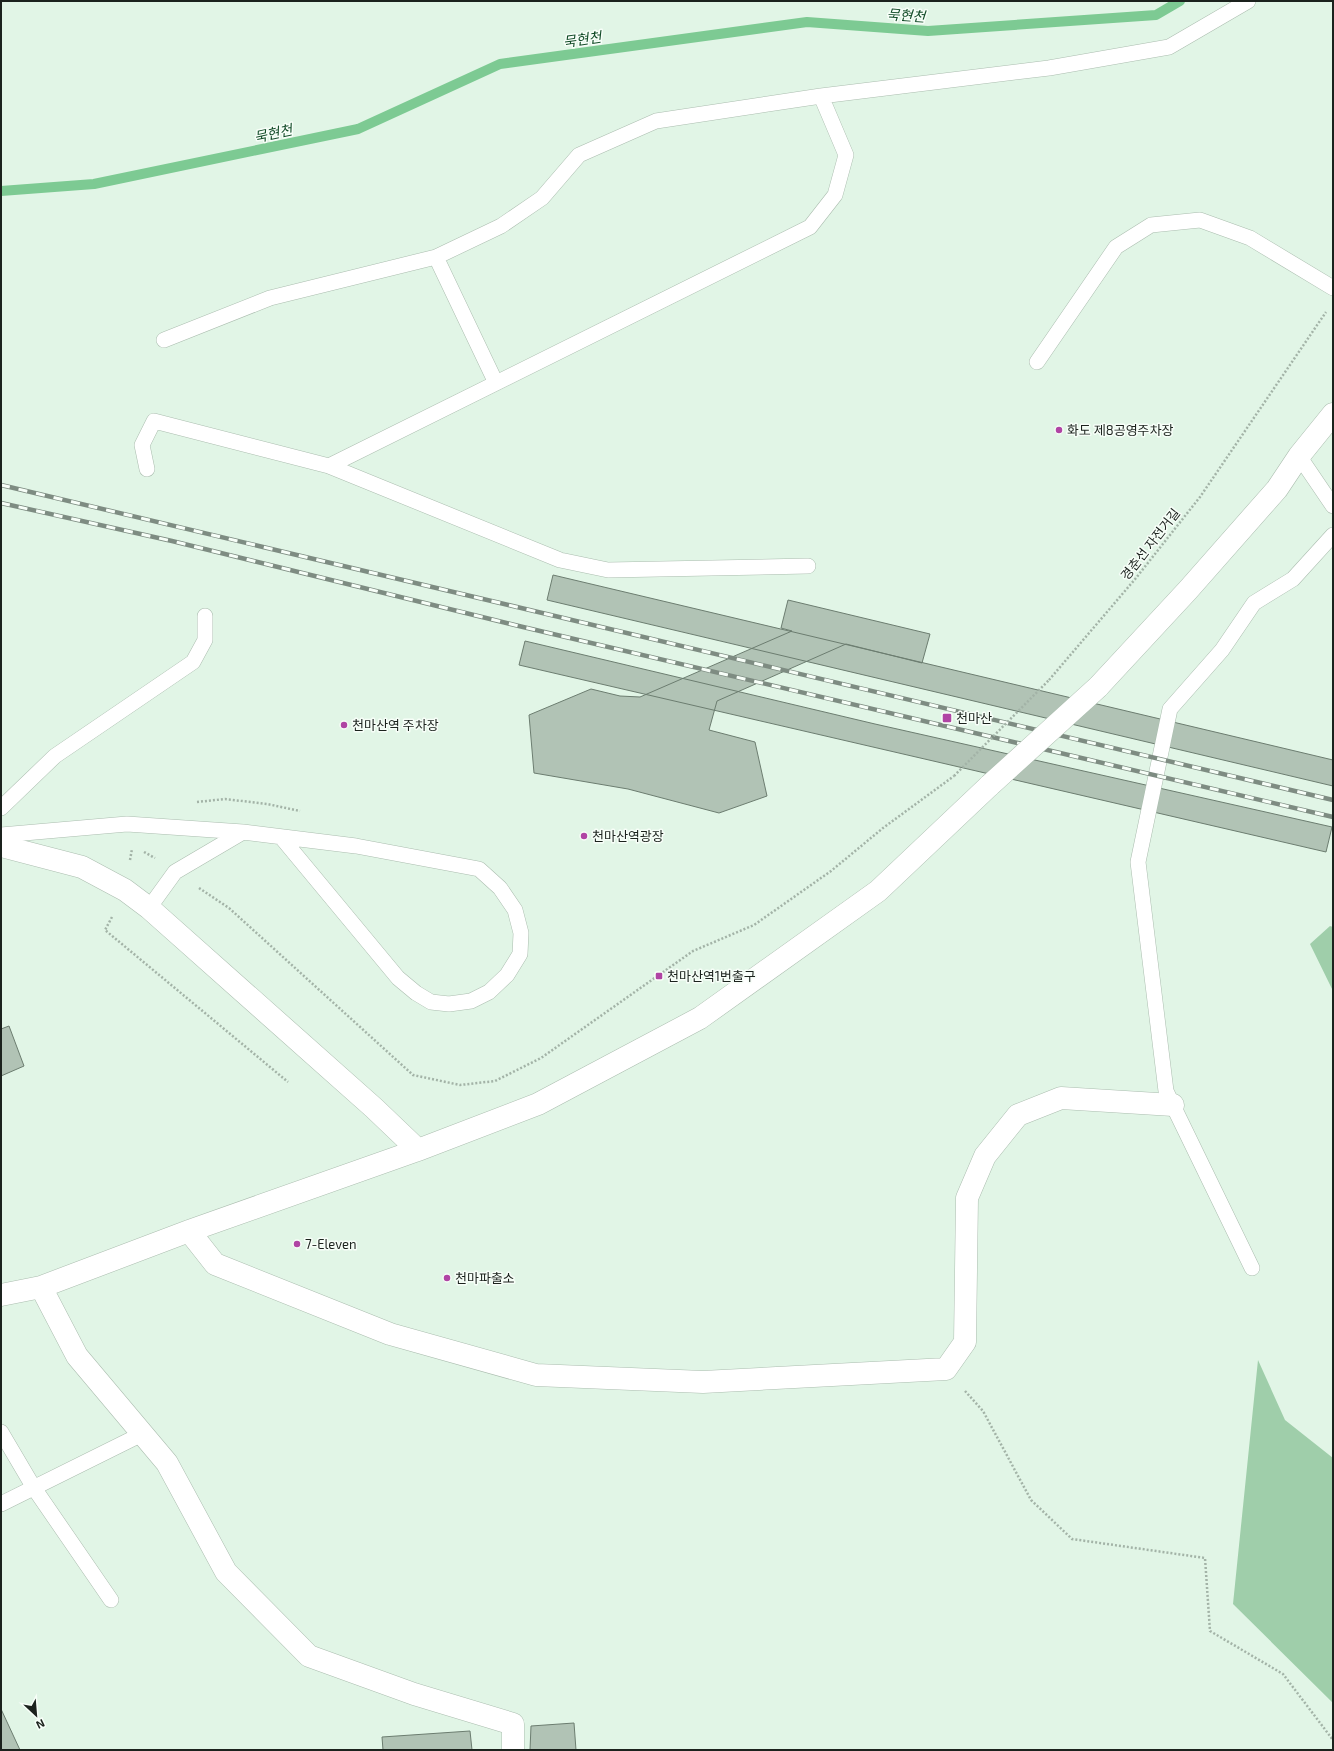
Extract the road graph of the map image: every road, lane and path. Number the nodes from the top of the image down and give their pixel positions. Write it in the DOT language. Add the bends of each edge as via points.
graph roads {
  1 [pos="1248,1"];
  2 [pos="821,96"];
  3 [pos="436,257"];
  4 [pos="1333,288"];
  5 [pos="1329,308"];
  6 [pos="164,340"];
  7 [pos="1037,362"];
  8 [pos="496,383"];
  9 [pos="1333,414"];
  10 [pos="1299,456"];
  11 [pos="329,466"];
  12 [pos="147,469"];
  13 [pos="1333,506"];
  14 [pos="1333,535"];
  15 [pos="808,566"];
  16 [pos="205,616"];
  17 [pos="954,776"];
  18 [pos="195,802"];
  19 [pos="1,808"];
  20 [pos="306,813"];
  21 [pos="127,824"];
  22 [pos="243,832"];
  23 [pos="1,835"];
  24 [pos="281,837"];
  25 [pos="1,846"];
  26 [pos="125,890"];
  27 [pos="149,908"];
  28 [pos="288,1082"];
  29 [pos="1173,1106"];
  30 [pos="418,1150"];
  31 [pos="190,1231"];
  32 [pos="1252,1268"];
  33 [pos="41,1287"];
  34 [pos="1,1295"];
  35 [pos="946,1369"];
  36 [pos="1,1432"];
  37 [pos="142,1434"];
  38 [pos="34,1488"];
  39 [pos="1,1504"];
  40 [pos="111,1600"];
  41 [pos="1333,1740"];
  42 [pos="513,1750"];
  1 -- 2 [label="lane" via="1169,47 1049,68"];
  2 -- 3 [label="lane" via="656,121 579,155 542,198 501,226"];
  2 -- 8 [label="lane" via="846,155 835,195 810,227"];
  3 -- 6 [label="lane" via="270,298"];
  3 -- 8 [label="lane"];
  4 -- 7 [label="lane" via="1250,238 1200,220 1151,225 1116,248"];
  5 -- 17 [label="path, 경춘선 자전거길, bridge" via="1200,497 1136,578 1049,680"];
  8 -- 11 [label="lane"];
  9 -- 10 [label="street"];
  10 -- 13 [label="lane"];
  10 -- 30 [label="street, bridge" via="1277,488 1188,590 1098,687 878,891 700,1018 538,1104"];
  11 -- 12 [label="lane" via="154,421 142,445"];
  11 -- 15 [label="lane" via="560,560 608,570"];
  14 -- 29 [label="lane" via="1293,579 1254,603 1222,650 1170,709 1138,862 1166,1091"];
  16 -- 19 [label="lane" via="205,640 193,662 55,756"];
  18 -- 20 [label="path" via="225,799 267,804"];
  21 -- 22 [label="lane"];
  21 -- 23 [label="lane"];
  21 -- 26 [label="path" via="132,847"];
  22 -- 24 [label="lane"];
  22 -- 27 [label="lane" via="175,872"];
  24 -- 24 [label="lane" via="398,978 416,994 431,1002 449,1004 471,1001 489,992 507,975 520,954 521,933 515,910 500,888 479,869 356,846"];
  25 -- 26 [label="street" via="82,867"];
  26 -- 27 [label="street"];
  26 -- 28 [label="path" via="105,930"];
  27 -- 30 [label="street"];
  29 -- 32 [label="lane"];
  29 -- 35 [label="street" via="1060,1098 1018,1115 985,1156 967,1198 965,1342"];
  30 -- 31 [label="street"];
  31 -- 33 [label="street"];
  31 -- 35 [label="street" via="215,1264 390,1334 536,1375 703,1382"];
  33 -- 34 [label="street"];
  33 -- 37 [label="street" via="76,1356"];
  35 -- 41 [label="path" via="983,1411 1031,1500 1072,1539 1206,1558 1210,1631 1283,1674"];
  36 -- 38 [label="lane"];
  37 -- 38 [label="lane"];
  37 -- 42 [label="street" via="167,1463 226,1572 309,1656 414,1694 513,1724"];
  38 -- 39 [label="lane"];
  38 -- 40 [label="lane"];
}
